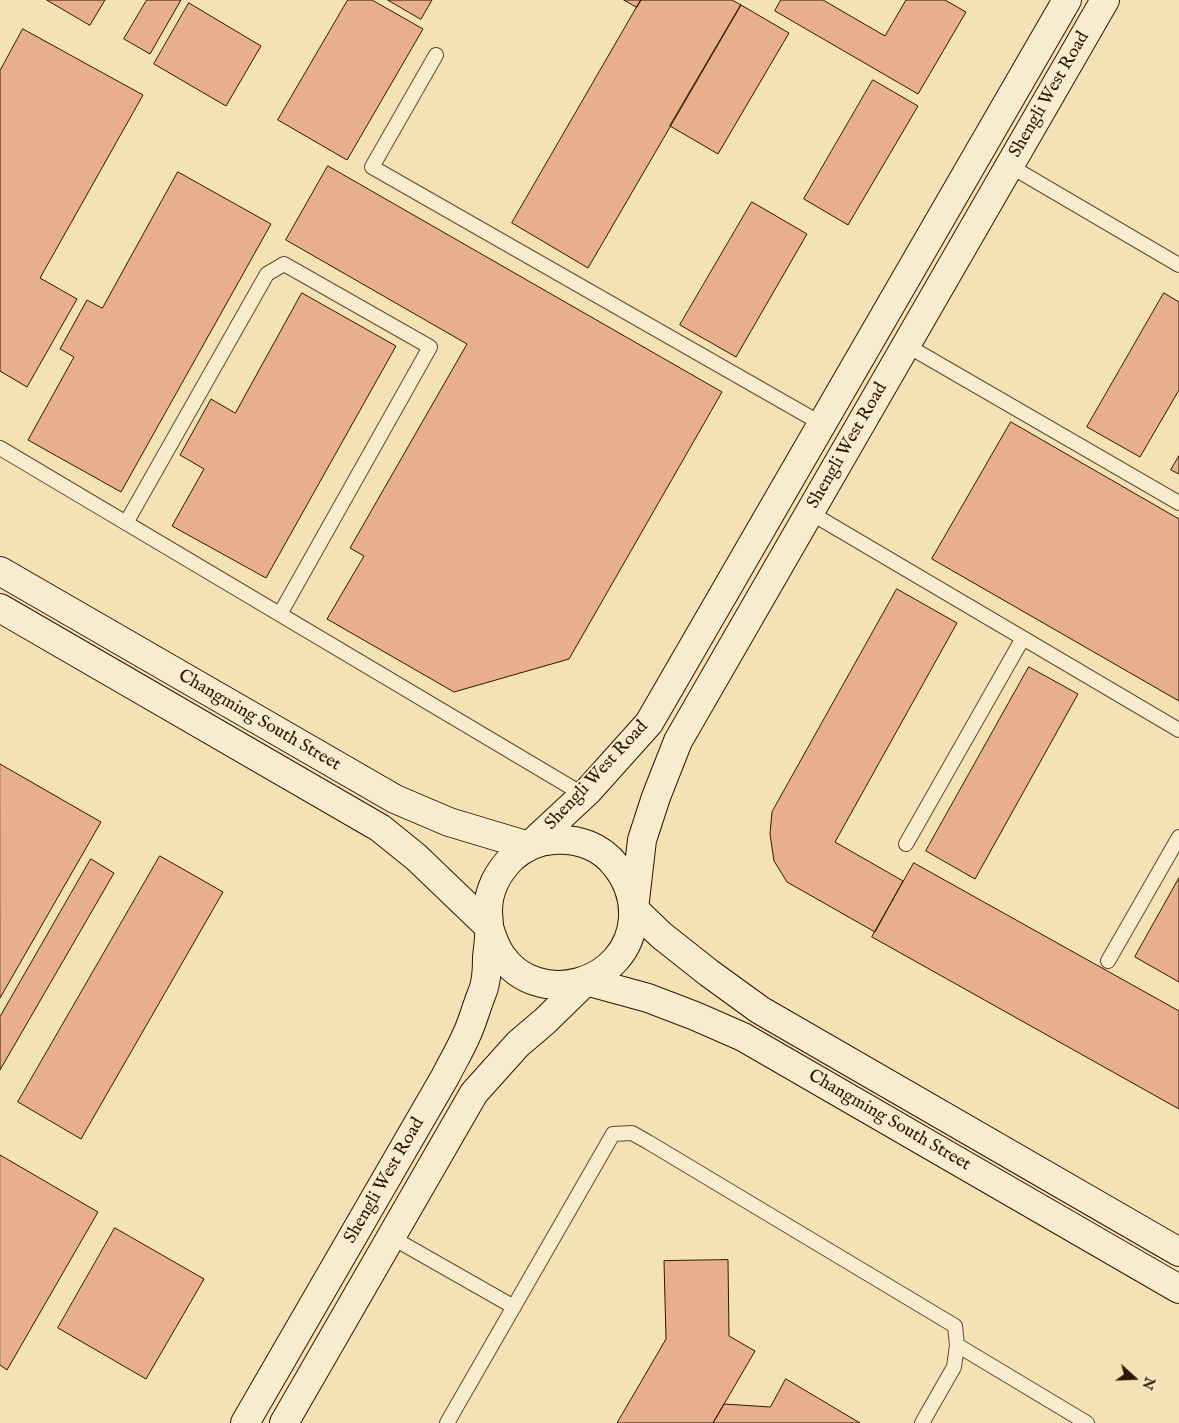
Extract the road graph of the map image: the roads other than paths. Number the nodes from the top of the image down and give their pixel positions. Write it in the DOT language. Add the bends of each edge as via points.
graph roads {
  1 [pos="1067,0"];
  2 [pos="1105,0"];
  3 [pos="436,55"];
  4 [pos="1010,166"];
  5 [pos="1179,265"];
  6 [pos="906,345"];
  7 [pos="822,424"];
  8 [pos="0,448"];
  9 [pos="1179,503"];
  10 [pos="809,512"];
  11 [pos="126,523"];
  12 [pos="0,571"];
  13 [pos="0,608"];
  14 [pos="280,614"];
  15 [pos="1023,638"];
  16 [pos="1179,730"];
  17 [pos="584,795"];
  18 [pos="1179,837"];
  19 [pos="906,844"];
  20 [pos="529,846"];
  21 [pos="634,909"];
  22 [pos="489,927"];
  23 [pos="1108,961"];
  24 [pos="586,980"];
  25 [pos="392,1237"];
  26 [pos="1179,1252"];
  27 [pos="1179,1289"];
  28 [pos="514,1307"];
  29 [pos="957,1345"];
  30 [pos="245,1423"];
  31 [pos="284,1423"];
  32 [pos="447,1423"];
  33 [pos="922,1423"];
  34 [pos="1087,1423"];
  1 -- 7 [label="main road, Shengli West Road"];
  2 -- 4 [label="main road, Shengli West Road"];
  3 -- 7 [label="lane" via="372,167"];
  4 -- 5 [label="lane"];
  4 -- 6 [label="main road, Shengli West Road"];
  6 -- 9 [label="lane"];
  6 -- 10 [label="main road, Shengli West Road"];
  7 -- 17 [label="main road, Shengli West Road" via="649,723"];
  8 -- 11 [label="lane"];
  10 -- 15 [label="lane"];
  10 -- 21 [label="main road, Shengli West Road" via="678,741 642,840"];
  11 -- 14 [label="lane"];
  11 -- 14 [label="lane" via="267,274 284,264 430,347"];
  12 -- 20 [label="main road, Changming South Street" via="395,799 448,822"];
  13 -- 22 [label="main road, Changming South Street" via="380,828 416,857"];
  14 -- 17 [label="lane"];
  15 -- 16 [label="lane"];
  15 -- 19 [label="lane"];
  17 -- 20 [label="main road, Shengli West Road"];
  18 -- 23 [label="lane"];
  20 -- 21 [label="main road" via="546,840 564,839 598,849 624,875"];
  20 -- 22 [label="main road" via="504,866 496,880 490,895"];
  21 -- 24 [label="main road" via="629,939 621,952 600,974"];
  21 -- 26 [label="main road, Changming South Street" via="661,936 760,1010"];
  22 -- 24 [label="main road" via="502,956 526,976 556,985"];
  22 -- 30 [label="main road, Shengli West Road" via="485,984 466,1036"];
  24 -- 25 [label="main road, Shengli West Road" via="518,1044 474,1093"];
  24 -- 27 [label="main road, Changming South Street" via="648,998 744,1037"];
  25 -- 28 [label="lane"];
  25 -- 31 [label="main road, Shengli West Road"];
  28 -- 29 [label="lane" via="613,1134 632,1133 955,1326"];
  28 -- 32 [label="lane"];
  29 -- 33 [label="lane" via="954,1366"];
  29 -- 34 [label="lane"];
}
